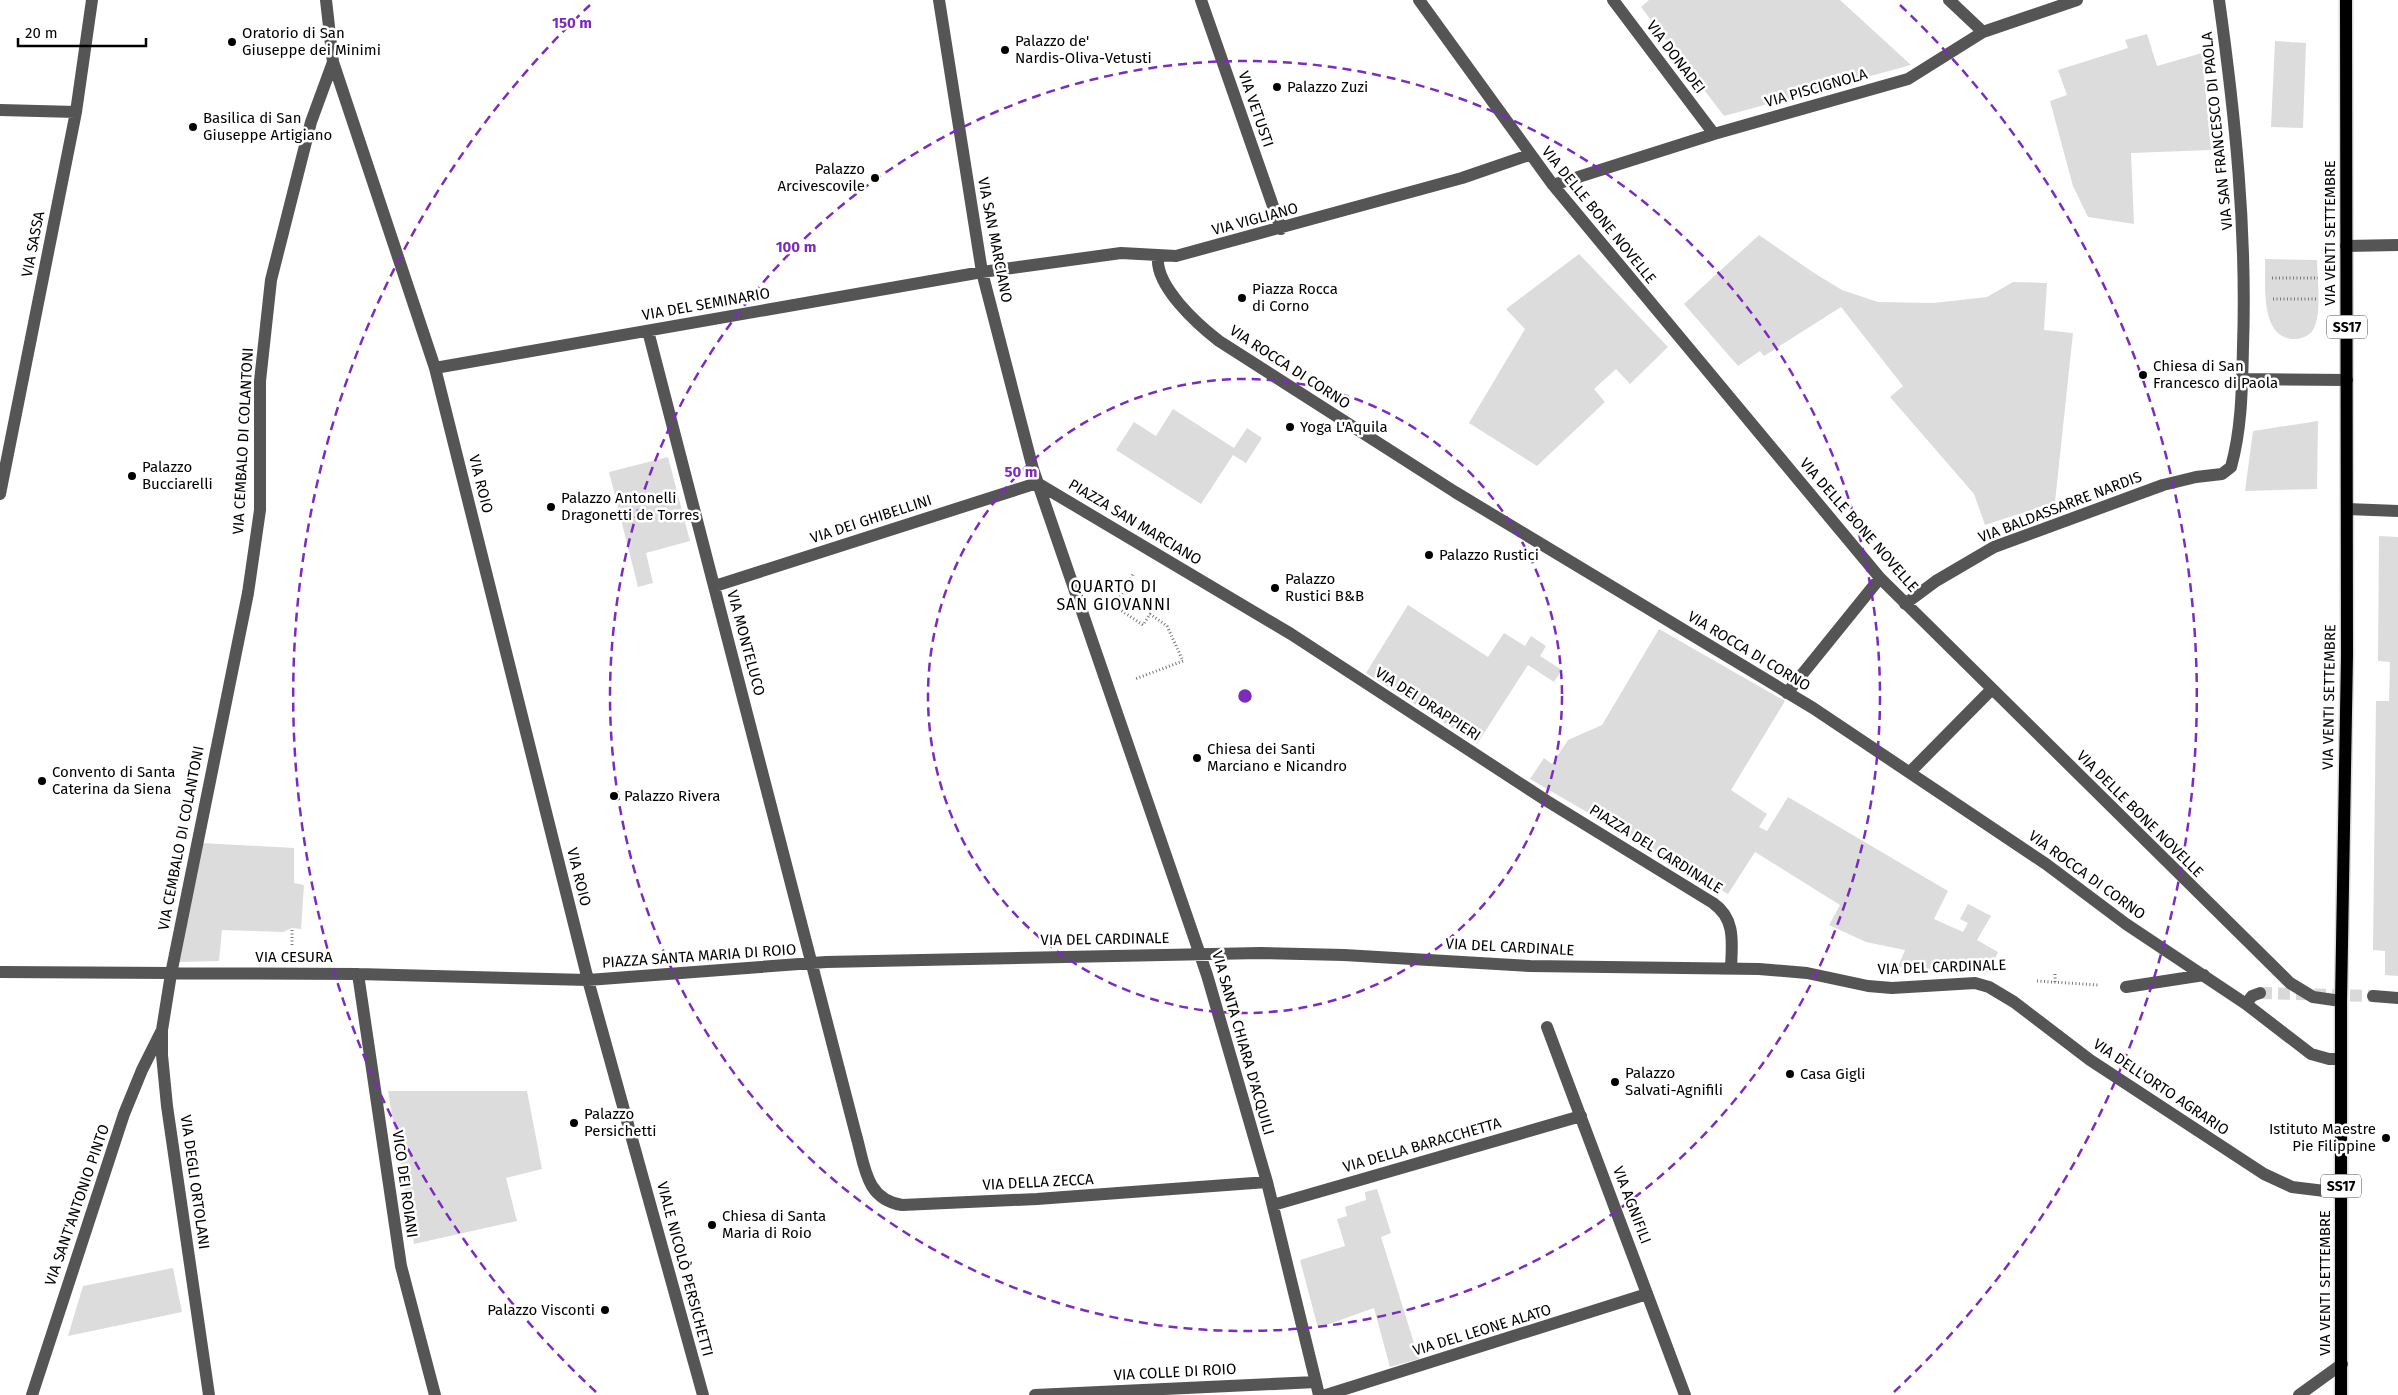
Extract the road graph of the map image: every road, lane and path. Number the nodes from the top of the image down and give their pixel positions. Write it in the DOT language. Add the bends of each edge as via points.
graph roads {
  1 [pos="92,0"];
  2 [pos="326,0"];
  3 [pos="939,0"];
  4 [pos="1201,0"];
  5 [pos="1419,0"];
  6 [pos="1613,0"];
  7 [pos="1949,0"];
  8 [pos="2077,0"];
  9 [pos="2220,0"];
  10 [pos="2346,0"];
  11 [pos="1983,32"];
  12 [pos="333,62"];
  13 [pos="0,110"];
  14 [pos="76,112"];
  15 [pos="1714,134"];
  16 [pos="1530,155"];
  17 [pos="1553,185"];
  18 [pos="1281,229"];
  19 [pos="2398,245"];
  20 [pos="2346,246"];
  21 [pos="1158,256"];
  22 [pos="982,272"];
  23 [pos="2346,277"];
  24 [pos="2245,279"];
  25 [pos="2346,298"];
  26 [pos="2245,300"];
  27 [pos="648,331"];
  28 [pos="435,368"];
  29 [pos="2242,379"];
  30 [pos="2346,380"];
  31 [pos="2232,462"];
  32 [pos="1037,483"];
  33 [pos="0,494"];
  34 [pos="2347,509"];
  35 [pos="2398,511"];
  36 [pos="1147,548"];
  37 [pos="1880,578"];
  38 [pos="715,586"];
  39 [pos="1077,598"];
  40 [pos="1905,604"];
  41 [pos="1115,606"];
  42 [pos="1291,634"];
  43 [pos="1108,688"];
  44 [pos="1991,690"];
  45 [pos="1787,693"];
  46 [pos="1910,772"];
  47 [pos="1547,801"];
  48 [pos="1200,953"];
  49 [pos="813,963"];
  50 [pos="1731,968"];
  51 [pos="0,972"];
  52 [pos="2055,972"];
  53 [pos="171,974"];
  54 [pos="358,974"];
  55 [pos="2204,975"];
  56 [pos="588,980"];
  57 [pos="2036,981"];
  58 [pos="2054,982"];
  59 [pos="1975,983"];
  60 [pos="2126,987"];
  61 [pos="2260,993"];
  62 [pos="2373,996"];
  63 [pos="2398,998"];
  64 [pos="2341,1001"];
  65 [pos="2246,1004"];
  66 [pos="1547,1027"];
  67 [pos="162,1030"];
  68 [pos="2341,1059"];
  69 [pos="1581,1116"];
  70 [pos="856,1135"];
  71 [pos="636,1152"];
  72 [pos="1267,1182"];
  73 [pos="2341,1193"];
  74 [pos="1272,1205"];
  75 [pos="1648,1294"];
  76 [pos="2342,1364"];
  77 [pos="1317,1389"];
  78 [pos="32,1395"];
  79 [pos="209,1395"];
  80 [pos="435,1395"];
  81 [pos="703,1395"];
  82 [pos="1036,1395"];
  83 [pos="1326,1395"];
  84 [pos="1685,1395"];
  85 [pos="2299,1395"];
  86 [pos="2342,1395"];
  1 -- 14 [label="street, VIA SASSA"];
  2 -- 12 [label="street, VIA ROIO"];
  3 -- 22 [label="street, VIA SAN MARCIANO"];
  4 -- 18 [label="street, VIA VETUSTI"];
  5 -- 16 [label="street, VIA DELLE BONE NOVELLE"];
  6 -- 15 [label="street, VIA DONADEI"];
  7 -- 11 [label="street"];
  8 -- 11 [label="street, VIA PISCIGNOLA"];
  9 -- 24 [label="street, VIA SAN FRANCESCO DI PAOLA" via="2236,134"];
  10 -- 20 [label="main road, VIA VENTI SETTEMBRE / SS17"];
  11 -- 15 [label="street, VIA PISCIGNOLA" via="1908,79"];
  12 -- 28 [label="street, VIA ROIO"];
  12 -- 53 [label="street, VIA CEMBALO DI COLANTONI" via="311,122 271,280 260,381 260,510 248,593"];
  13 -- 14 [label="street"];
  14 -- 33 [label="street, VIA SASSA"];
  15 -- 17 [label="street, VIA PISCIGNOLA"];
  16 -- 17 [label="street, VIA DELLE BONE NOVELLE"];
  16 -- 18 [label="street, VIA VIGLIANO" via="1462,178"];
  17 -- 37 [label="street, VIA DELLE BONE NOVELLE"];
  18 -- 21 [label="street, VIA VIGLIANO" via="1176,256"];
  19 -- 20 [label="street"];
  20 -- 23 [label="main road, VIA VENTI SETTEMBRE / SS17"];
  21 -- 22 [label="street, VIA VIGLIANO" via="1121,253"];
  21 -- 45 [label="street, VIA ROCCA DI CORNO" via="1164,281 1175,298 1219,340 1455,492"];
  22 -- 27 [label="street, VIA DEL SEMINARIO"];
  22 -- 32 [label="street, VIA SAN MARCIANO"];
  23 -- 24 [label="path"];
  23 -- 25 [label="main road, VIA VENTI SETTEMBRE / SS17"];
  24 -- 26 [label="street, VIA SAN FRANCESCO DI PAOLA"];
  25 -- 26 [label="path"];
  25 -- 30 [label="main road, VIA VENTI SETTEMBRE / SS17"];
  26 -- 29 [label="street, VIA SAN FRANCESCO DI PAOLA"];
  27 -- 28 [label="street, VIA DEL SEMINARIO"];
  27 -- 38 [label="street, VIA MONTELUCO"];
  28 -- 56 [label="street, VIA ROIO"];
  29 -- 30 [label="street"];
  29 -- 31 [label="street, VIA SAN FRANCESCO DI PAOLA"];
  30 -- 34 [label="main road, VIA VENTI SETTEMBRE / SS17"];
  31 -- 40 [label="street, VIA BALDASSARRE NARDIS" via="2228,471 2222,474 2163,485 1994,547 1936,581"];
  32 -- 36 [label="street, PIAZZA SAN MARCIANO"];
  32 -- 38 [label="street, VIA DEI GHIBELLINI"];
  32 -- 39 [label="street"];
  34 -- 35 [label="street"];
  34 -- 64 [label="main road, VIA VENTI SETTEMBRE / SS17"];
  36 -- 41 [label="path"];
  36 -- 42 [label="street, PIAZZA SAN MARCIANO"];
  37 -- 40 [label="street, VIA DELLE BONE NOVELLE"];
  37 -- 45 [label="street"];
  38 -- 49 [label="street, VIA MONTELUCO"];
  39 -- 41 [label="path" via="1109,602"];
  39 -- 43 [label="street"];
  40 -- 44 [label="street, VIA DELLE BONE NOVELLE"];
  41 -- 43 [label="path" via="1143,625 1150,614 1167,626 1183,661"];
  42 -- 47 [label="street, VIA DEI DRAPPIERI"];
  43 -- 48 [label="street, VIA SANTA CHIARA D'ACQUILI"];
  44 -- 46 [label="street"];
  44 -- 64 [label="street, VIA DELLE BONE NOVELLE" via="2290,983 2313,997"];
  45 -- 46 [label="street, VIA ROCCA DI CORNO"];
  46 -- 55 [label="street, VIA ROCCA DI CORNO"];
  47 -- 50 [label="street, PIAZZA DEL CARDINALE" via="1720,908 1732,931"];
  48 -- 49 [label="street, VIA DEL CARDINALE"];
  48 -- 50 [label="street, VIA DEL CARDINALE" via="1344,955 1530,966"];
  48 -- 72 [label="street, VIA SANTA CHIARA D'ACQUILI"];
  49 -- 56 [label="street, PIAZZA SANTA MARIA DI ROIO"];
  49 -- 70 [label="street, PIAZZA SANTA MARIA DI ROIO"];
  50 -- 59 [label="street, VIA DEL CARDINALE" via="1782,970 1892,988"];
  51 -- 53 [label="street, VIA CESURA"];
  52 -- 58 [label="path"];
  53 -- 54 [label="street, VIA CESURA"];
  53 -- 67 [label="street, VIA DEGLI ORTOLANI"];
  54 -- 56 [label="street, VIA CESURA"];
  54 -- 80 [label="street, VICO DEI ROIANI" via="400,1266"];
  55 -- 60 [label="street"];
  55 -- 65 [label="street, VIA ROCCA DI CORNO"];
  56 -- 71 [label="street, PIAZZA SANTA MARIA DI ROIO"];
  57 -- 58 [label="path"];
  58 -- 60 [label="path"];
  59 -- 73 [label="street, VIA DELL'ORTO AGRARIO" via="1989,987 2014,1002 2090,1060 2264,1174 2292,1187"];
  61 -- 65 [label="street" via="2252,996"];
  62 -- 63 [label="street"];
  64 -- 68 [label="main road, VIA VENTI SETTEMBRE / SS17"];
  65 -- 68 [label="street, VIA ROCCA DI CORNO" via="2312,1054"];
  66 -- 69 [label="street, VIA AGNIFILI"];
  67 -- 78 [label="street, VIA SANT'ANTONIO PINTO" via="124,1114"];
  67 -- 79 [label="street, VIA DEGLI ORTOLANI" via="168,1106"];
  68 -- 73 [label="main road, VIA VENTI SETTEMBRE / SS17"];
  69 -- 74 [label="street, VIA DELLA BARACCHETTA"];
  69 -- 75 [label="street, VIA AGNIFILI"];
  70 -- 72 [label="street, VIA DELLA ZECCA" via="874,1191 885,1200 902,1205 1037,1199"];
  71 -- 81 [label="street, VIALE NICOLÒ PERSICHETTI"];
  72 -- 74 [label="street, VIA SANTA CHIARA D'ACQUILI"];
  73 -- 76 [label="main road, VIA VENTI SETTEMBRE / SS17"];
  74 -- 77 [label="street, VIA SANTA CHIARA D'ACQUILI"];
  75 -- 83 [label="street, VIA DEL LEONE ALATO"];
  75 -- 84 [label="street, VIA AGNIFILI"];
  76 -- 85 [label="street"];
  76 -- 86 [label="main road, VIA VENTI SETTEMBRE / SS17"];
  77 -- 82 [label="street, VIA COLLE DI ROIO"];
}
